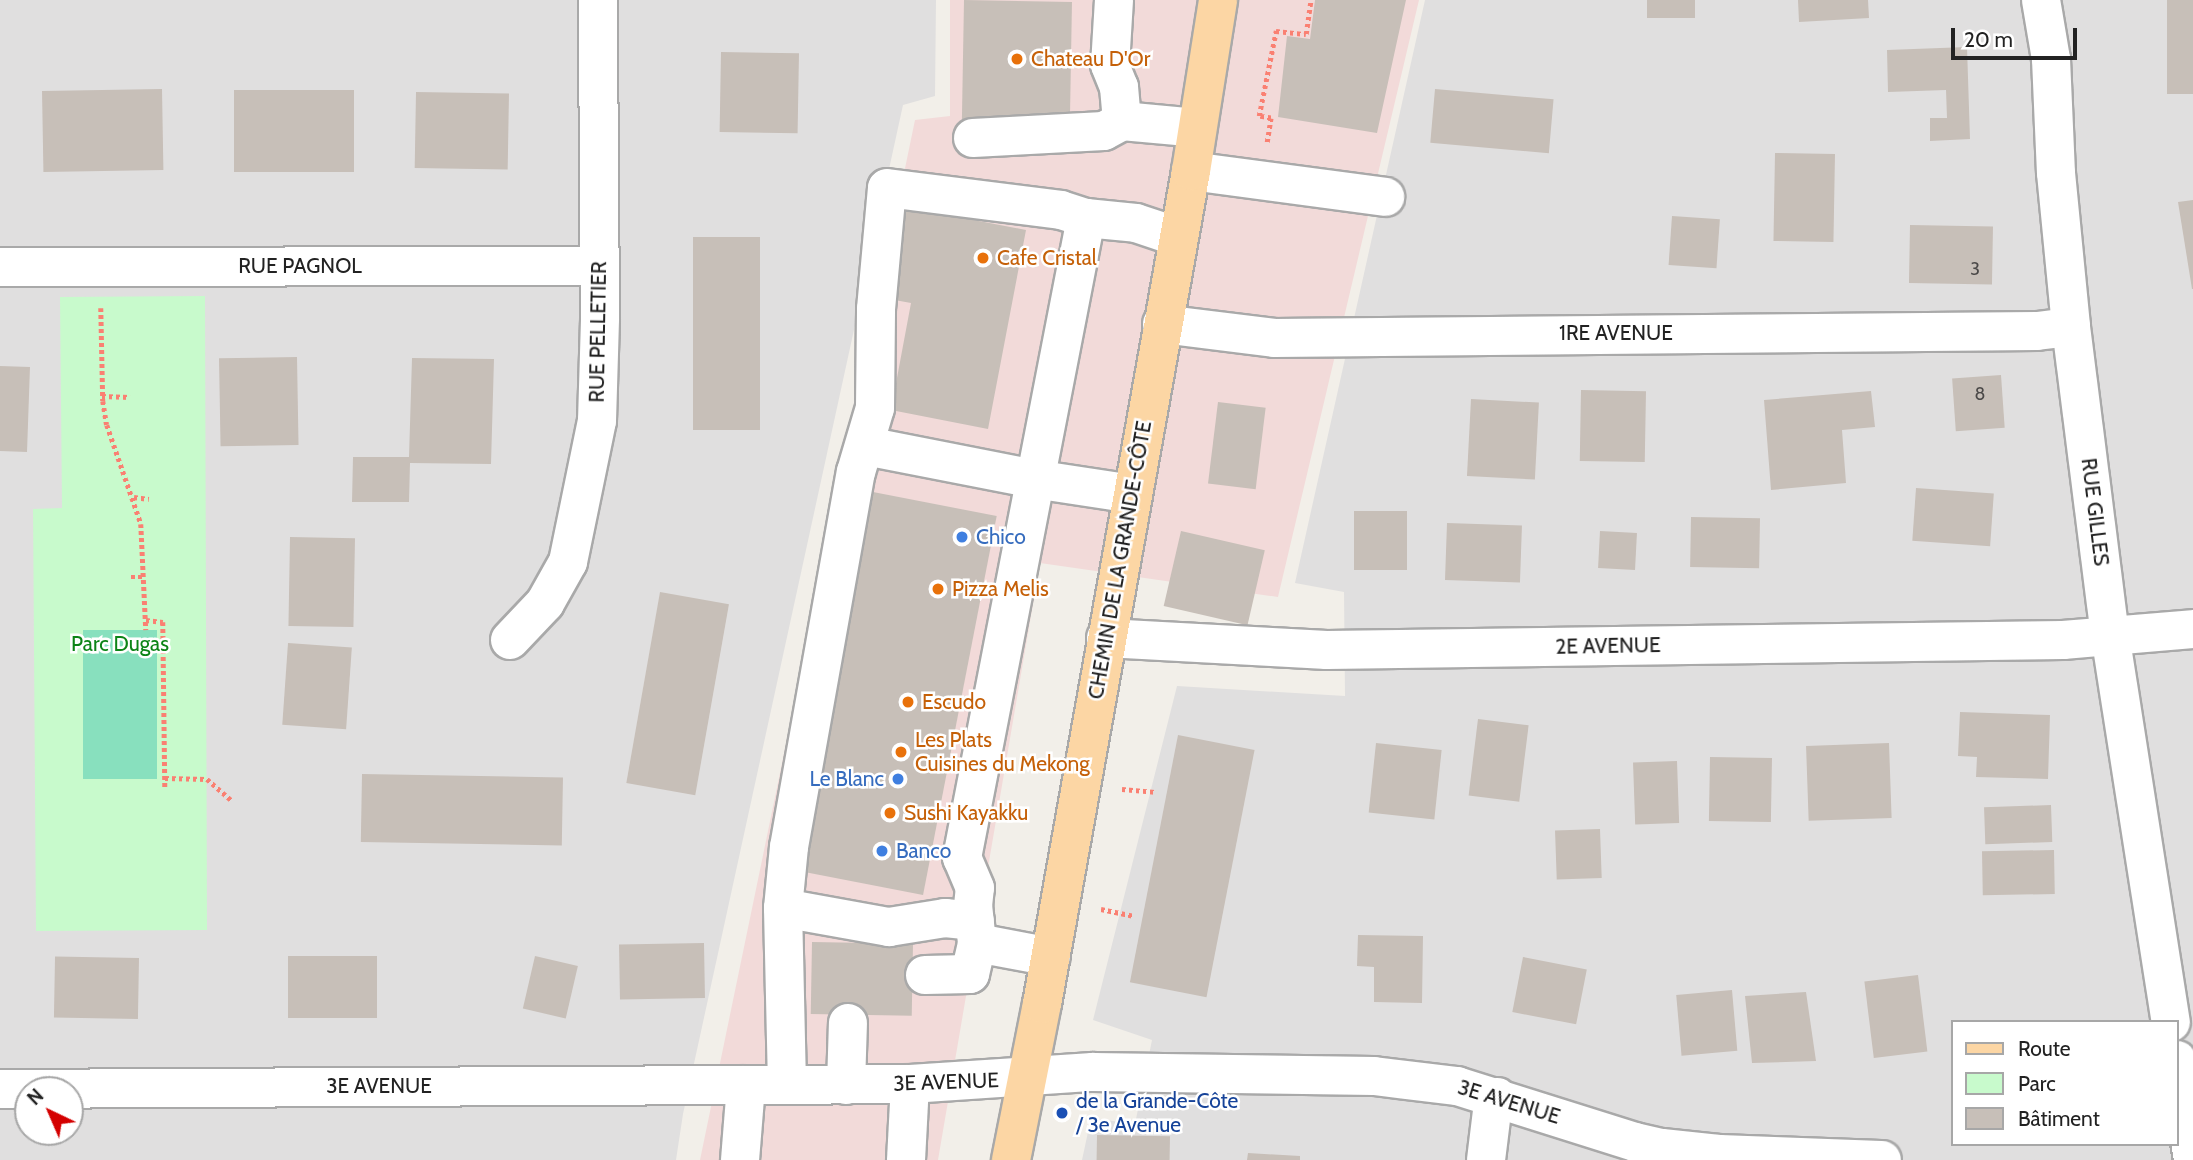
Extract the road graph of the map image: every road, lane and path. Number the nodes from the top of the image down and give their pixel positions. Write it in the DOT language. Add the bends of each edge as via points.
graph roads {
  1 [pos="598,0"];
  2 [pos="1114,0"];
  3 [pos="1218,0"];
  4 [pos="1311,0"];
  5 [pos="2041,0"];
  6 [pos="1271,118"];
  7 [pos="1122,121"];
  8 [pos="1197,128"];
  9 [pos="973,138"];
  10 [pos="1191,171"];
  11 [pos="1385,197"];
  12 [pos="1086,218"];
  13 [pos="1178,237"];
  14 [pos="599,266"];
  15 [pos="0,267"];
  16 [pos="101,297"];
  17 [pos="1162,324"];
  18 [pos="2071,327"];
  19 [pos="102,396"];
  20 [pos="130,397"];
  21 [pos="866,446"];
  22 [pos="1034,480"];
  23 [pos="1133,494"];
  24 [pos="134,497"];
  25 [pos="149,499"];
  26 [pos="131,577"];
  27 [pos="144,577"];
  28 [pos="146,621"];
  29 [pos="2193,629"];
  30 [pos="146,630"];
  31 [pos="2110,634"];
  32 [pos="1106,638"];
  33 [pos="510,640"];
  34 [pos="165,778"];
  35 [pos="165,788"];
  36 [pos="1118,788"];
  37 [pos="1154,792"];
  38 [pos="231,800"];
  39 [pos="783,908"];
  40 [pos="1097,908"];
  41 [pos="1134,916"];
  42 [pos="976,932"];
  43 [pos="1051,957"];
  44 [pos="925,975"];
  45 [pos="2171,1020"];
  46 [pos="848,1023"];
  47 [pos="2179,1072"];
  48 [pos="1028,1078"];
  49 [pos="910,1084"];
  50 [pos="746,1085"];
  51 [pos="787,1085"];
  52 [pos="846,1085"];
  53 [pos="0,1089"];
  54 [pos="1497,1097"];
  55 [pos="740,1160"];
  56 [pos="906,1160"];
  57 [pos="1011,1160"];
  58 [pos="1486,1160"];
  59 [pos="1882,1160"];
  60 [pos="2193,1160"];
  1 -- 14 [label="street, RUE PELLETIER"];
  2 -- 7 [label="street" via="1110,65 1119,87"];
  3 -- 8 [label="main road, CHEMIN DE LA GRANDE-CÔTE"];
  4 -- 6 [label="path" via="1306,34 1276,31 1259,116"];
  5 -- 18 [label="street, RUE GILLES" via="2051,59"];
  7 -- 8 [label="street"];
  7 -- 9 [label="street" via="1104,131"];
  8 -- 10 [label="main road, CHEMIN DE LA GRANDE-CÔTE"];
  10 -- 11 [label="street"];
  10 -- 13 [label="main road, CHEMIN DE LA GRANDE-CÔTE"];
  12 -- 13 [label="street" via="1136,223"];
  12 -- 21 [label="street" via="1061,210 887,188 876,309 875,408"];
  12 -- 22 [label="street"];
  13 -- 17 [label="main road, CHEMIN DE LA GRANDE-CÔTE"];
  14 -- 15 [label="street, RUE PAGNOL"];
  14 -- 33 [label="street, RUE PELLETIER" via="597,421 577,526 560,581"];
  16 -- 19 [label="path"];
  17 -- 18 [label="street, 1RE AVENUE" via="1274,338 2037,331"];
  17 -- 23 [label="main road, CHEMIN DE LA GRANDE-CÔTE"];
  18 -- 31 [label="street, RUE GILLES"];
  19 -- 20 [label="path"];
  19 -- 24 [label="path" via="107,425"];
  21 -- 22 [label="street"];
  21 -- 39 [label="street" via="856,472"];
  22 -- 23 [label="street"];
  22 -- 42 [label="street" via="962,858 975,887"];
  23 -- 32 [label="main road, CHEMIN DE LA GRANDE-CÔTE"];
  24 -- 25 [label="path"];
  24 -- 27 [label="path" via="141,524"];
  26 -- 27 [label="path"];
  27 -- 28 [label="path"];
  28 -- 30 [label="path"];
  28 -- 34 [label="path" via="163,622"];
  29 -- 31 [label="street, 2E AVENUE"];
  31 -- 32 [label="street, 2E AVENUE" via="2063,640 1327,650"];
  31 -- 45 [label="street, RUE GILLES"];
  32 -- 43 [label="main road, CHEMIN DE LA GRANDE-CÔTE"];
  34 -- 35 [label="path"];
  34 -- 38 [label="path" via="207,779"];
  36 -- 37 [label="path"];
  39 -- 42 [label="street" via="889,927 945,918"];
  39 -- 51 [label="street"];
  40 -- 41 [label="path"];
  42 -- 43 [label="street"];
  42 -- 44 [label="street" via="970,974"];
  43 -- 48 [label="main road, CHEMIN DE LA GRANDE-CÔTE"];
  46 -- 52 [label="street"];
  47 -- 60 [label="street"];
  48 -- 49 [label="street, 3E AVENUE"];
  48 -- 54 [label="street, 3E AVENUE" via="1093,1072 1374,1076 1437,1081"];
  48 -- 57 [label="main road, CHEMIN DE LA GRANDE-CÔTE"];
  49 -- 52 [label="street, 3E AVENUE"];
  49 -- 56 [label="street"];
  50 -- 51 [label="street, 3E AVENUE"];
  50 -- 53 [label="street, 3E AVENUE"];
  50 -- 55 [label="street"];
  51 -- 52 [label="street, 3E AVENUE"];
  54 -- 58 [label="street"];
  54 -- 59 [label="street, 3E AVENUE" via="1662,1147 1719,1154"];
}
